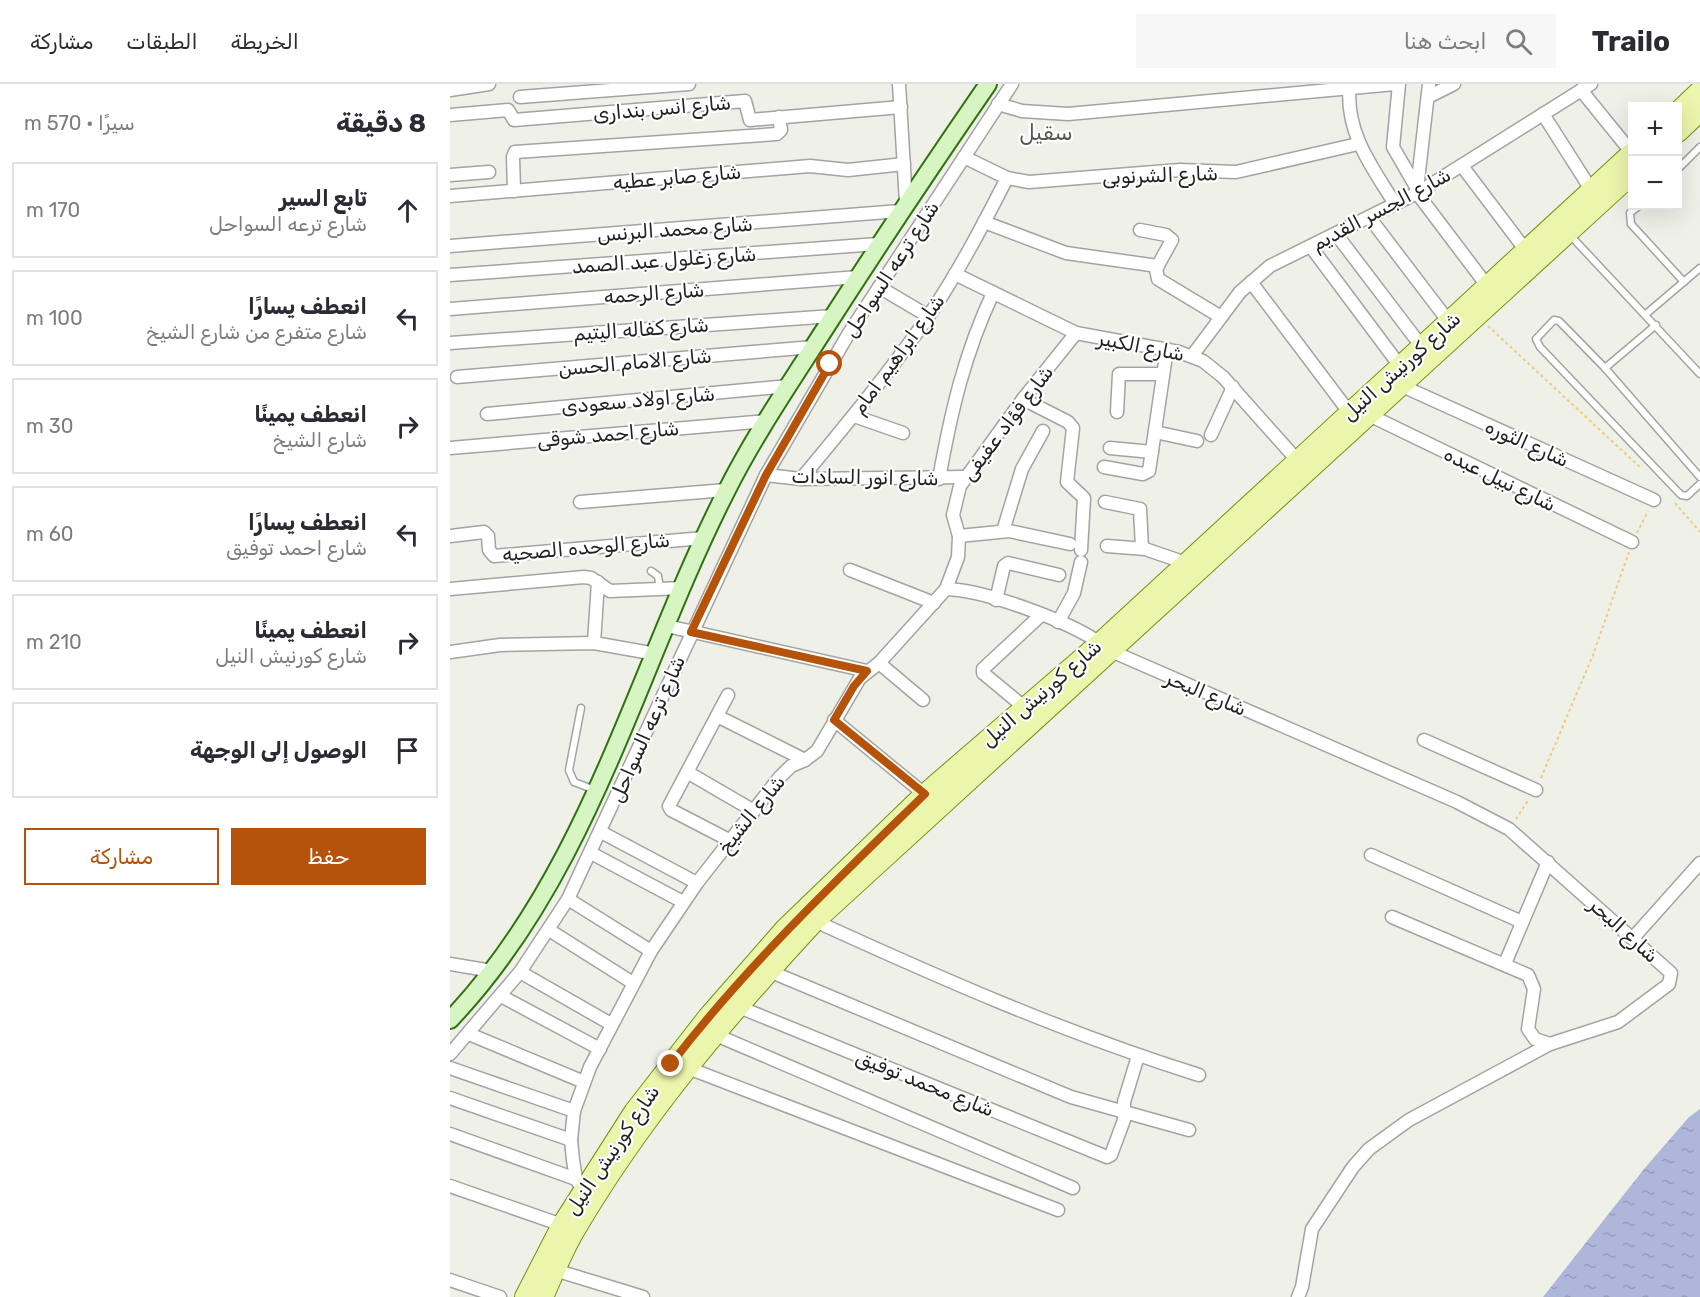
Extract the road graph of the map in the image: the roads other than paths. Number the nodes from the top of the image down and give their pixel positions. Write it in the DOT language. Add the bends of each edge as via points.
graph roads {
  1 [pos="489,84"];
  2 [pos="689,84"];
  3 [pos="899,84"];
  4 [pos="988,84"];
  5 [pos="1012,84"];
  6 [pos="1397,84"];
  7 [pos="1454,84"];
  8 [pos="1350,87"];
  9 [pos="1586,87"];
  10 [pos="1301,89"];
  11 [pos="450,90"];
  12 [pos="1428,90"];
  13 [pos="1700,91"];
  14 [pos="520,97"];
  15 [pos="998,104"];
  16 [pos="901,107"];
  17 [pos="1682,107"];
  18 [pos="1700,111"];
  19 [pos="1543,114"];
  20 [pos="450,115"];
  21 [pos="780,117"];
  22 [pos="1682,127"];
  23 [pos="1358,144"];
  24 [pos="1628,147"];
  25 [pos="1700,147"];
  26 [pos="1629,156"];
  27 [pos="964,157"];
  28 [pos="904,164"];
  29 [pos="1682,164"];
  30 [pos="1462,166"];
  31 [pos="489,172"];
  32 [pos="450,175"];
  33 [pos="1007,178"];
  34 [pos="1628,178"];
  35 [pos="514,191"];
  36 [pos="1417,191"];
  37 [pos="1592,191"];
  38 [pos="450,196"];
  39 [pos="1395,204"];
  40 [pos="903,207"];
  41 [pos="1634,210"];
  42 [pos="1369,217"];
  43 [pos="984,222"];
  44 [pos="1140,230"];
  45 [pos="1336,234"];
  46 [pos="1569,234"];
  47 [pos="878,244"];
  48 [pos="450,246"];
  49 [pos="1311,247"];
  50 [pos="1527,252"];
  51 [pos="1158,266"];
  52 [pos="1700,268"];
  53 [pos="955,274"];
  54 [pos="450,275"];
  55 [pos="858,277"];
  56 [pos="1251,282"];
  57 [pos="1684,282"];
  58 [pos="879,287"];
  59 [pos="1488,287"];
  60 [pos="993,293"];
  61 [pos="450,309"];
  62 [pos="1646,314"];
  63 [pos="833,316"];
  64 [pos="928,316"];
  65 [pos="1221,317"];
  66 [pos="1449,322"];
  67 [pos="1656,325"];
  68 [pos="1076,333"];
  69 [pos="450,343"];
  70 [pos="813,347"];
  71 [pos="1422,347"];
  72 [pos="1167,349"];
  73 [pos="1192,356"];
  74 [pos="1605,368"];
  75 [pos="1163,374"];
  76 [pos="1700,374"];
  77 [pos="1400,376"];
  78 [pos="457,377"];
  79 [pos="788,386"];
  80 [pos="1233,387"];
  81 [pos="1023,399"];
  82 [pos="1117,412"];
  83 [pos="1349,412"];
  84 [pos="487,414"];
  85 [pos="1369,415"];
  86 [pos="854,416"];
  87 [pos="766,421"];
  88 [pos="1043,431"];
  89 [pos="1155,432"];
  90 [pos="903,433"];
  91 [pos="1211,435"];
  92 [pos="1197,441"];
  93 [pos="450,448"];
  94 [pos="1110,448"];
  95 [pos="1152,452"];
  96 [pos="1297,460"];
  97 [pos="1104,467"];
  98 [pos="766,475"];
  99 [pos="964,477"];
  100 [pos="1700,477"];
  101 [pos="801,479"];
  102 [pos="939,479"];
  103 [pos="1700,484"];
  104 [pos="726,490"];
  105 [pos="1654,500"];
  106 [pos="580,502"];
  107 [pos="1105,502"];
  108 [pos="1257,508"];
  109 [pos="1003,531"];
  110 [pos="450,536"];
  111 [pos="959,536"];
  112 [pos="704,538"];
  113 [pos="1632,542"];
  114 [pos="1107,546"];
  115 [pos="1142,548"];
  116 [pos="1077,552"];
  117 [pos="1186,563"];
  118 [pos="850,570"];
  119 [pos="651,571"];
  120 [pos="1059,575"];
  121 [pos="598,582"];
  122 [pos="683,588"];
  123 [pos="450,589"];
  124 [pos="946,589"];
  125 [pos="660,590"];
  126 [pos="996,600"];
  127 [pos="934,603"];
  128 [pos="1041,615"];
  129 [pos="1058,622"];
  130 [pos="667,626"];
  131 [pos="691,632"];
  132 [pos="594,643"];
  133 [pos="1105,647"];
  134 [pos="450,652"];
  135 [pos="656,654"];
  136 [pos="879,663"];
  137 [pos="867,671"];
  138 [pos="728,695"];
  139 [pos="923,700"];
  140 [pos="1024,707"];
  141 [pos="581,708"];
  142 [pos="717,716"];
  143 [pos="834,720"];
  144 [pos="1424,740"];
  145 [pos="805,760"];
  146 [pos="687,772"];
  147 [pos="595,790"];
  148 [pos="1536,790"];
  149 [pos="932,800"];
  150 [pos="754,811"];
  151 [pos="601,832"];
  152 [pos="729,840"];
  153 [pos="591,853"];
  154 [pos="1371,855"];
  155 [pos="1548,862"];
  156 [pos="1700,863"];
  157 [pos="697,883"];
  158 [pos="568,898"];
  159 [pos="683,903"];
  160 [pos="1392,917"];
  161 [pos="815,921"];
  162 [pos="1522,922"];
  163 [pos="549,930"];
  164 [pos="1633,938"];
  165 [pos="651,951"];
  166 [pos="450,964"];
  167 [pos="1507,966"];
  168 [pos="492,971"];
  169 [pos="769,971"];
  170 [pos="520,972"];
  171 [pos="633,983"];
  172 [pos="501,996"];
  173 [pos="456,1006"];
  174 [pos="739,1007"];
  175 [pos="450,1020"];
  176 [pos="611,1024"];
  177 [pos="469,1034"];
  178 [pos="716,1035"];
  179 [pos="1550,1044"];
  180 [pos="600,1049"];
  181 [pos="450,1054"];
  182 [pos="1138,1056"];
  183 [pos="450,1068"];
  184 [pos="688,1068"];
  185 [pos="1199,1075"];
  186 [pos="584,1082"];
  187 [pos="450,1098"];
  188 [pos="574,1112"];
  189 [pos="1124,1113"];
  190 [pos="1190,1131"];
  191 [pos="450,1134"];
  192 [pos="571,1140"];
  193 [pos="612,1160"];
  194 [pos="579,1185"];
  195 [pos="450,1186"];
  196 [pos="1073,1188"];
  197 [pos="1058,1210"];
  198 [pos="562,1225"];
  199 [pos="555,1270"];
  200 [pos="450,1280"];
  201 [pos="500,1297"];
  202 [pos="525,1297"];
  203 [pos="543,1297"];
  204 [pos="643,1297"];
  205 [pos="1298,1297"];
  1 -- 11 [label="street"];
  2 -- 14 [label="street"];
  3 -- 16 [label="street"];
  4 -- 40 [label="main road, شارع ترعه السواحل"];
  5 -- 15 [label="street, شارع ترعه السواحل"];
  6 -- 8 [label="street"];
  6 -- 36 [label="street" via="1393,147"];
  7 -- 12 [label="street"];
  8 -- 10 [label="street"];
  8 -- 23 [label="street"];
  9 -- 19 [label="street, شارع الجسر القديم"];
  9 -- 24 [label="street"];
  10 -- 15 [label="street" via="1068,114 1022,111"];
  12 -- 36 [label="street"];
  13 -- 17 [label="main road"];
  15 -- 27 [label="street, شارع ترعه السواحل"];
  16 -- 21 [label="street, شارع انس بندارى"];
  16 -- 28 [label="street"];
  18 -- 22 [label="main road"];
  19 -- 30 [label="street, شارع الجسر القديم"];
  19 -- 37 [label="street"];
  20 -- 21 [label="street, شارع انس بندارى" via="508,110 514,120 745,101 749,120"];
  21 -- 35 [label="street" via="781,130 777,134 519,152 513,158"];
  23 -- 33 [label="street, شارع الشرنوبى" via="1236,172 1180,170 1029,182"];
  23 -- 39 [label="street"];
  25 -- 29 [label="lane"];
  26 -- 37 [label="main road, شارع كورنيش النيل"];
  27 -- 33 [label="street, شارع الشرنوبى"];
  27 -- 58 [label="street, شارع ترعه السواحل"];
  28 -- 35 [label="street, شارع صابر عطيه" via="848,170 810,166"];
  28 -- 40 [label="street"];
  30 -- 36 [label="street, شارع الجسر القديم"];
  30 -- 50 [label="street"];
  31 -- 32 [label="street"];
  33 -- 43 [label="street, شارع ابراهيم امام"];
  34 -- 46 [label="main road, شارع كورنيش النيل"];
  35 -- 38 [label="street, شارع صابر عطيه"];
  36 -- 39 [label="street, شارع الجسر القديم"];
  36 -- 59 [label="street"];
  37 -- 50 [label="main road, شارع كورنيش النيل"];
  39 -- 42 [label="street, شارع الجسر القديم"];
  40 -- 47 [label="main road, شارع ترعه السواحل"];
  40 -- 48 [label="street, شارع محمد البرنس"];
  41 -- 57 [label="lane" via="1630,213 1631,224"];
  42 -- 45 [label="street, شارع الجسر القديم"];
  42 -- 66 [label="street"];
  43 -- 51 [label="street" via="1065,253"];
  43 -- 53 [label="street, شارع ابراهيم امام"];
  44 -- 51 [label="street" via="1172,240"];
  45 -- 49 [label="street, شارع الجسر القديم"];
  45 -- 71 [label="street"];
  46 -- 62 [label="lane"];
  46 -- 77 [label="main road, شارع كورنيش النيل" via="1477,316"];
  47 -- 54 [label="street, شارع زغلول عبد الصمد"];
  47 -- 55 [label="main road, شارع ترعه السواحل"];
  49 -- 56 [label="street, شارع الجسر القديم" via="1283,258"];
  49 -- 77 [label="street"];
  50 -- 59 [label="main road, شارع كورنيش النيل"];
  51 -- 65 [label="street" via="1158,279"];
  52 -- 57 [label="lane"];
  53 -- 60 [label="street, شارع الكبير"];
  53 -- 64 [label="street, شارع ابراهيم امام"];
  55 -- 61 [label="street, شارع الرحمه"];
  55 -- 63 [label="main road, شارع ترعه السواحل"];
  56 -- 65 [label="street, شارع الجسر القديم"];
  56 -- 83 [label="street"];
  57 -- 62 [label="lane"];
  58 -- 64 [label="street"];
  58 -- 98 [label="street, شارع ترعه السواحل" via="820,379"];
  59 -- 66 [label="main road, شارع كورنيش النيل"];
  60 -- 68 [label="street, شارع الكبير"];
  60 -- 102 [label="street" via="962,367"];
  62 -- 67 [label="lane"];
  63 -- 69 [label="street, شارع كفاله اليتيم"];
  63 -- 70 [label="main road, شارع ترعه السواحل"];
  64 -- 86 [label="street, شارع ابراهيم امام"];
  65 -- 73 [label="street, شارع الجسر القديم"];
  66 -- 71 [label="main road, شارع كورنيش النيل"];
  67 -- 74 [label="lane"];
  67 -- 76 [label="lane"];
  68 -- 72 [label="street, شارع الكبير"];
  68 -- 81 [label="street, شارع فؤاد عفيفى"];
  70 -- 78 [label="street, شارع الامام الحسن"];
  70 -- 79 [label="main road, شارع ترعه السواحل"];
  71 -- 77 [label="main road, شارع كورنيش النيل"];
  72 -- 73 [label="street, شارع الكبير"];
  72 -- 75 [label="street"];
  73 -- 80 [label="street, شارع الكبير"];
  74 -- 100 [label="lane"];
  74 -- 103 [label="lane" via="1559,321 1554,320 1536,339 1681,495 1687,496"];
  75 -- 82 [label="street" via="1119,375"];
  75 -- 89 [label="street"];
  77 -- 83 [label="main road, شارع كورنيش النيل"];
  77 -- 85 [label="main road, شارع كورنيش النيل"];
  77 -- 105 [label="street, شارع الثوره"];
  79 -- 84 [label="street, شارع اولاد سعودى"];
  79 -- 87 [label="main road, شارع ترعه السواحل"];
  80 -- 91 [label="street"];
  80 -- 96 [label="street, شارع الكبير"];
  81 -- 99 [label="street, شارع فؤاد عفيفى"];
  81 -- 116 [label="street" via="1073,428 1067,482 1084,498"];
  83 -- 96 [label="main road, شارع كورنيش النيل"];
  85 -- 108 [label="main road, شارع كورنيش النيل"];
  85 -- 113 [label="street, شارع نبيل عبده"];
  86 -- 90 [label="street"];
  86 -- 101 [label="street, شارع ابراهيم امام"];
  87 -- 93 [label="street, شارع احمد شوقى"];
  87 -- 104 [label="main road, شارع ترعه السواحل"];
  88 -- 109 [label="street" via="1018,479"];
  89 -- 92 [label="street"];
  89 -- 95 [label="street"];
  94 -- 95 [label="street"];
  95 -- 97 [label="street" via="1146,474"];
  96 -- 108 [label="main road, شارع كورنيش النيل"];
  98 -- 101 [label="street, شارع انور السادات"];
  98 -- 131 [label="street, شارع ترعه السواحل"];
  99 -- 102 [label="street, شارع انور السادات"];
  99 -- 111 [label="street, شارع فؤاد عفيفى" via="953,516"];
  101 -- 102 [label="street, شارع انور السادات"];
  104 -- 106 [label="street"];
  104 -- 112 [label="main road, شارع ترعه السواحل"];
  107 -- 115 [label="street" via="1140,509"];
  108 -- 117 [label="main road, شارع كورنيش النيل"];
  108 -- 133 [label="main road, شارع كورنيش النيل"];
  109 -- 111 [label="street"];
  109 -- 116 [label="street"];
  110 -- 112 [label="street, شارع الوحده الصحيه" via="484,532 494,556"];
  111 -- 124 [label="street, شارع فؤاد عفيفى" via="956,567"];
  112 -- 122 [label="main road, شارع ترعه السواحل"];
  114 -- 115 [label="street"];
  115 -- 117 [label="street"];
  116 -- 129 [label="street" via="1074,593"];
  117 -- 133 [label="main road, شارع كورنيش النيل"];
  118 -- 127 [label="street"];
  119 -- 125 [label="lane" via="658,576"];
  120 -- 126 [label="street" via="1008,563"];
  121 -- 123 [label="street" via="584,577"];
  121 -- 125 [label="street" via="610,591"];
  121 -- 132 [label="street"];
  122 -- 125 [label="street"];
  122 -- 130 [label="main road, شارع ترعه السواحل"];
  124 -- 126 [label="street"];
  124 -- 127 [label="street, شارع الشيخ"];
  126 -- 128 [label="street"];
  127 -- 136 [label="street, شارع الشيخ"];
  128 -- 129 [label="street"];
  128 -- 140 [label="street" via="983,669 983,674"];
  129 -- 133 [label="street"];
  130 -- 131 [label="street"];
  130 -- 135 [label="main road, شارع ترعه السواحل"];
  131 -- 137 [label="street"];
  131 -- 151 [label="street, شارع ترعه السواحل"];
  132 -- 134 [label="street" via="500,645"];
  132 -- 135 [label="street"];
  133 -- 140 [label="main road, شارع كورنيش النيل"];
  133 -- 149 [label="main road, شارع كورنيش النيل"];
  133 -- 155 [label="street, شارع البحر" via="1457,802 1509,829"];
  135 -- 147 [label="main road, شارع ترعه السواحل"];
  136 -- 137 [label="street, شارع الشيخ"];
  136 -- 139 [label="street"];
  137 -- 143 [label="street, شارع الشيخ"];
  138 -- 142 [label="street"];
  140 -- 149 [label="main road, شارع كورنيش النيل"];
  141 -- 147 [label="lane" via="569,770 574,782"];
  142 -- 145 [label="street"];
  142 -- 146 [label="street"];
  143 -- 145 [label="street, شارع الشيخ" via="817,751"];
  143 -- 149 [label="street"];
  144 -- 148 [label="street"];
  145 -- 150 [label="street, شارع الشيخ" via="784,772"];
  146 -- 150 [label="street"];
  146 -- 152 [label="street" via="669,808"];
  147 -- 168 [label="main road, شارع ترعه السواحل" via="547,890"];
  149 -- 161 [label="main road, شارع كورنيش النيل"];
  149 -- 193 [label="main road, شارع كورنيش النيل" via="806,908 752,965 652,1088"];
  150 -- 152 [label="street, شارع الشيخ"];
  151 -- 153 [label="street, شارع ترعه السواحل"];
  151 -- 157 [label="street"];
  152 -- 157 [label="street, شارع الشيخ"];
  153 -- 158 [label="street, شارع ترعه السواحل"];
  153 -- 159 [label="street"];
  154 -- 162 [label="street"];
  155 -- 162 [label="street"];
  155 -- 164 [label="street, شارع البحر"];
  156 -- 164 [label="street"];
  157 -- 159 [label="street, شارع الشيخ"];
  158 -- 163 [label="street, شارع ترعه السواحل"];
  158 -- 165 [label="street"];
  159 -- 165 [label="street, شارع الشيخ"];
  160 -- 167 [label="street"];
  161 -- 169 [label="main road, شارع كورنيش النيل"];
  161 -- 182 [label="street" via="978,995"];
  162 -- 167 [label="street"];
  163 -- 170 [label="street, شارع ترعه السواحل"];
  163 -- 171 [label="street"];
  164 -- 179 [label="street, شارع البحر" via="1669,970 1672,981 1611,1026"];
  165 -- 171 [label="street, شارع الشيخ"];
  166 -- 168 [label="street"];
  167 -- 179 [label="street" via="1528,975 1532,982 1528,1029 1535,1039"];
  168 -- 173 [label="main road, شارع ترعه السواحل"];
  169 -- 174 [label="main road, شارع كورنيش النيل"];
  169 -- 189 [label="street" via="1023,1078"];
  170 -- 172 [label="street, شارع ترعه السواحل"];
  170 -- 176 [label="street"];
  171 -- 176 [label="street, شارع الشيخ"];
  172 -- 177 [label="street, شارع ترعه السواحل"];
  172 -- 180 [label="street"];
  173 -- 175 [label="main road, شارع ترعه السواحل"];
  174 -- 178 [label="main road, شارع كورنيش النيل"];
  174 -- 189 [label="street, شارع محمد توفيق" via="1107,1157 1111,1155"];
  176 -- 180 [label="street, شارع الشيخ"];
  177 -- 181 [label="street, شارع ترعه السواحل"];
  177 -- 186 [label="street"];
  178 -- 184 [label="main road, شارع كورنيش النيل"];
  178 -- 196 [label="street"];
  179 -- 205 [label="street, شارع البحر" via="1409,1120 1370,1149 1315,1222"];
  180 -- 186 [label="street, شارع الشيخ"];
  182 -- 185 [label="street"];
  182 -- 189 [label="street"];
  183 -- 188 [label="street"];
  184 -- 193 [label="main road, شارع كورنيش النيل"];
  184 -- 197 [label="street"];
  186 -- 188 [label="street, شارع الشيخ"];
  187 -- 192 [label="street"];
  188 -- 192 [label="street, شارع الشيخ"];
  189 -- 190 [label="street"];
  191 -- 194 [label="street"];
  192 -- 194 [label="street, شارع الشيخ"];
  193 -- 194 [label="main road, شارع كورنيش النيل"];
  193 -- 199 [label="main road, شارع كورنيش النيل"];
  194 -- 198 [label="main road, شارع كورنيش النيل"];
  195 -- 198 [label="street"];
  198 -- 202 [label="main road, شارع كورنيش النيل"];
  199 -- 203 [label="main road, شارع كورنيش النيل"];
  199 -- 204 [label="street"];
  200 -- 201 [label="street"];
}
